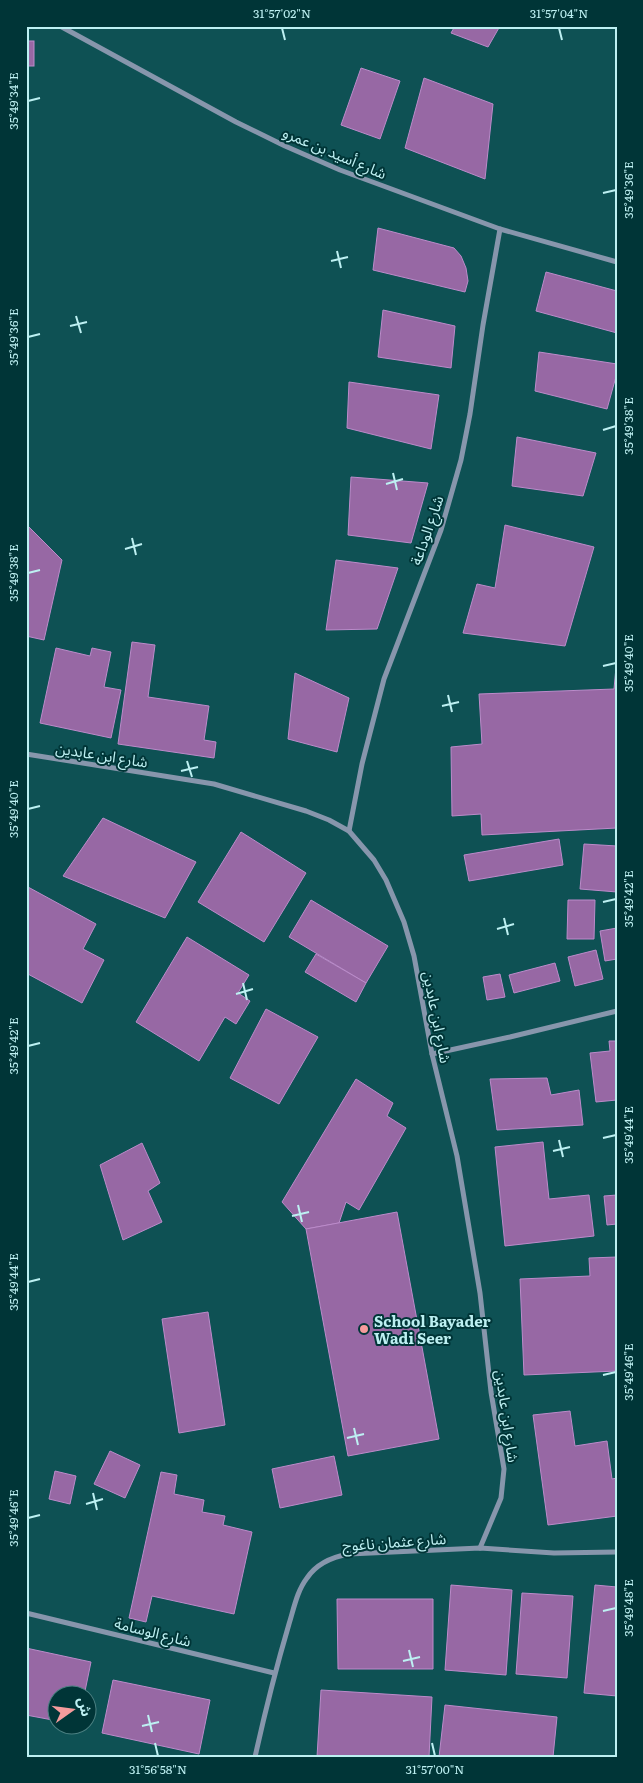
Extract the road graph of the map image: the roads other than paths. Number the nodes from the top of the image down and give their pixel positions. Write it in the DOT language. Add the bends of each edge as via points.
graph roads {
  1 [pos="60,26"];
  2 [pos="500,229"];
  3 [pos="617,262"];
  4 [pos="26,754"];
  5 [pos="349,832"];
  6 [pos="617,1011"];
  7 [pos="432,1054"];
  8 [pos="480,1548"];
  9 [pos="617,1552"];
  10 [pos="26,1613"];
  11 [pos="274,1673"];
  12 [pos="255,1757"];
  1 -- 2 [label="street, شارع أسيد بن عمرو" via="285,146"];
  2 -- 3 [label="street, شارع أسيد بن عمرو"];
  2 -- 5 [label="street, شارع الوداعة" via="460,460 441,530 384,679 365,748"];
  4 -- 5 [label="street, شارع ابن عابدين" via="214,784 306,810"];
  5 -- 7 [label="street, شارع ابن عابدين" via="374,860 398,906 414,956"];
  6 -- 7 [label="street"];
  7 -- 8 [label="street, شارع ابن عابدين" via="458,1166 480,1293 504,1469 501,1498"];
  8 -- 9 [label="street, شارع عثمان ناغوج" via="554,1553"];
  8 -- 11 [label="street, شارع عثمان ناغوج" via="349,1554 323,1563 300,1589"];
  10 -- 11 [label="street, شارع الوسامة"];
  11 -- 12 [label="street, شارع عثمان ناغوج"];
}
